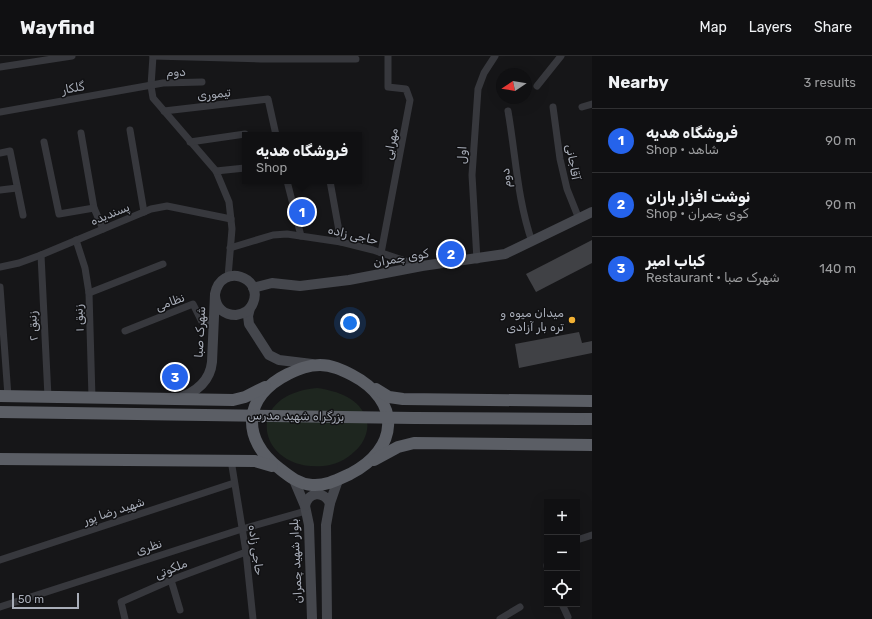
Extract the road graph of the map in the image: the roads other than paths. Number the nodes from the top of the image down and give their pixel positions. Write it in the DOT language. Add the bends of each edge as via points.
graph roads {
  1 [pos="72,56"];
  2 [pos="153,56"];
  3 [pos="388,56"];
  4 [pos="495,56"];
  5 [pos="561,56"];
  6 [pos="271,58"];
  7 [pos="356,59"];
  8 [pos="0,67"];
  9 [pos="202,82"];
  10 [pos="151,86"];
  11 [pos="537,86"];
  12 [pos="592,104"];
  13 [pos="553,107"];
  14 [pos="582,107"];
  15 [pos="164,111"];
  16 [pos="0,112"];
  17 [pos="508,112"];
  18 [pos="130,130"];
  19 [pos="275,132"];
  20 [pos="81,133"];
  21 [pos="242,134"];
  22 [pos="44,142"];
  23 [pos="190,142"];
  24 [pos="0,153"];
  25 [pos="242,168"];
  26 [pos="216,171"];
  27 [pos="288,184"];
  28 [pos="331,184"];
  29 [pos="17,188"];
  30 [pos="0,190"];
  31 [pos="94,208"];
  32 [pos="144,212"];
  33 [pos="592,212"];
  34 [pos="23,214"];
  35 [pos="231,219"];
  36 [pos="579,219"];
  37 [pos="103,229"];
  38 [pos="301,236"];
  39 [pos="76,240"];
  40 [pos="341,242"];
  41 [pos="532,242"];
  42 [pos="230,248"];
  43 [pos="381,253"];
  44 [pos="41,255"];
  45 [pos="477,260"];
  46 [pos="163,264"];
  47 [pos="422,266"];
  48 [pos="0,267"];
  49 [pos="228,276"];
  50 [pos="0,287"];
  51 [pos="253,288"];
  52 [pos="88,293"];
  53 [pos="215,296"];
  54 [pos="250,308"];
  55 [pos="214,319"];
  56 [pos="125,331"];
  57 [pos="320,365"];
  58 [pos="362,380"];
  59 [pos="273,382"];
  60 [pos="4,396"];
  61 [pos="48,397"];
  62 [pos="92,398"];
  63 [pos="176,399"];
  64 [pos="592,401"];
  65 [pos="0,412"];
  66 [pos="592,419"];
  67 [pos="592,445"];
  68 [pos="0,458"];
  69 [pos="230,460"];
  70 [pos="363,467"];
  71 [pos="278,468"];
  72 [pos="294,480"];
  73 [pos="338,480"];
  74 [pos="234,483"];
  75 [pos="330,503"];
  76 [pos="306,509"];
  77 [pos="242,529"];
  78 [pos="592,535"];
  79 [pos="580,539"];
  80 [pos="246,552"];
  81 [pos="0,560"];
  82 [pos="171,580"];
  83 [pos="0,607"];
  84 [pos="520,607"];
  85 [pos="563,607"];
  86 [pos="180,610"];
  87 [pos="568,617"];
  88 [pos="125,619"];
  89 [pos="253,619"];
  90 [pos="312,619"];
  91 [pos="327,619"];
  92 [pos="500,619"];
  1 -- 8 [label="street"];
  2 -- 6 [label="street"];
  2 -- 10 [label="street"];
  3 -- 43 [label="street, مهرابی" via="388,87 406,89 410,100"];
  4 -- 45 [label="street, اول" via="478,89 472,175"];
  5 -- 11 [label="street"];
  6 -- 7 [label="street"];
  9 -- 10 [label="street, دوم" via="163,83"];
  10 -- 15 [label="street" via="153,98"];
  10 -- 16 [label="street, گلکار"];
  12 -- 14 [label="street"];
  13 -- 36 [label="street, آقاجانی" via="560,159 567,189"];
  15 -- 19 [label="street, تیموری" via="268,99"];
  15 -- 23 [label="street"];
  17 -- 41 [label="street, دوم" via="515,149 518,191"];
  18 -- 32 [label="street"];
  20 -- 31 [label="street"];
  21 -- 23 [label="street"];
  22 -- 31 [label="street" via="59,214"];
  23 -- 26 [label="street"];
  24 -- 29 [label="street" via="10,151"];
  25 -- 26 [label="street"];
  26 -- 35 [label="street" via="229,202"];
  27 -- 38 [label="street"];
  28 -- 40 [label="street"];
  29 -- 30 [label="street"];
  29 -- 34 [label="street"];
  31 -- 37 [label="street"];
  32 -- 35 [label="street, پسندیده" via="167,206"];
  32 -- 37 [label="street, پسندیده"];
  33 -- 36 [label="main road, کوی چمران"];
  35 -- 42 [label="street"];
  36 -- 41 [label="main road, کوی چمران"];
  37 -- 39 [label="street, پسندیده"];
  38 -- 40 [label="street, حاجی زاده"];
  38 -- 42 [label="street, حاجی زاده" via="273,235"];
  39 -- 44 [label="street, پسندیده"];
  39 -- 52 [label="street, زنبق ۱" via="86,268"];
  40 -- 43 [label="street, حاجی زاده"];
  41 -- 45 [label="main road, کوی چمران" via="504,254"];
  42 -- 49 [label="street"];
  43 -- 47 [label="street, حاجی زاده"];
  44 -- 48 [label="street, پسندیده"];
  44 -- 61 [label="street, زنبق ۲"];
  45 -- 47 [label="main road, کوی چمران"];
  46 -- 52 [label="street"];
  47 -- 51 [label="main road, کوی چمران" via="349,280 300,286 272,283"];
  49 -- 51 [label="main road" via="243,277"];
  49 -- 53 [label="main road" via="218,284"];
  50 -- 60 [label="street"];
  51 -- 54 [label="main road" via="255,298"];
  52 -- 62 [label="street, زنبق ۱"];
  53 -- 54 [label="main road" via="219,308 230,315 240,315"];
  53 -- 55 [label="main road, شهرک صبا"];
  54 -- 57 [label="main road" via="250,326 271,357 282,361"];
  55 -- 56 [label="street, نظامی" via="202,322 193,304"];
  55 -- 63 [label="main road, شهرک صبا" via="212,362 208,377 198,388"];
  57 -- 58 [label="highway" via="334,367"];
  57 -- 59 [label="highway" via="302,368"];
  58 -- 64 [label="highway" via="389,396 403,399"];
  58 -- 70 [label="highway" via="381,399 387,425 381,448"];
  59 -- 63 [label="highway, بزرگراه شهید مدرس" via="238,399"];
  59 -- 71 [label="highway" via="262,392 255,405 252,426 260,450"];
  60 -- 61 [label="highway, بزرگراه شهید مدرس"];
  61 -- 62 [label="highway, بزرگراه شهید مدرس"];
  62 -- 63 [label="highway, بزرگراه شهید مدرس"];
  65 -- 66 [label="highway, بزرگراه شهید مدرس, bridge"];
  67 -- 70 [label="highway" via="414,443 394,449"];
  68 -- 69 [label="highway"];
  69 -- 71 [label="highway" via="258,461"];
  69 -- 74 [label="street, حاجی زاده"];
  70 -- 73 [label="highway"];
  71 -- 72 [label="highway"];
  72 -- 73 [label="highway" via="319,485"];
  72 -- 76 [label="main road, بلوار شهید چمران"];
  73 -- 75 [label="main road"];
  74 -- 77 [label="street, حاجی زاده"];
  74 -- 81 [label="street, شهید رضا پور"];
  75 -- 76 [label="main road" via="322,494 316,494 306,500"];
  75 -- 91 [label="main road" via="325,534"];
  76 -- 77 [label="street, نظری"];
  76 -- 90 [label="main road, بلوار شهید چمران" via="310,535"];
  77 -- 80 [label="street, حاجی زاده"];
  77 -- 83 [label="street, نظری"];
  78 -- 79 [label="street"];
  80 -- 82 [label="street, ملکوتی"];
  80 -- 89 [label="street, حاجی زاده"];
  82 -- 86 [label="street"];
  82 -- 88 [label="street, ملکوتی" via="121,602"];
  84 -- 92 [label="street"];
  85 -- 87 [label="street"];
}
